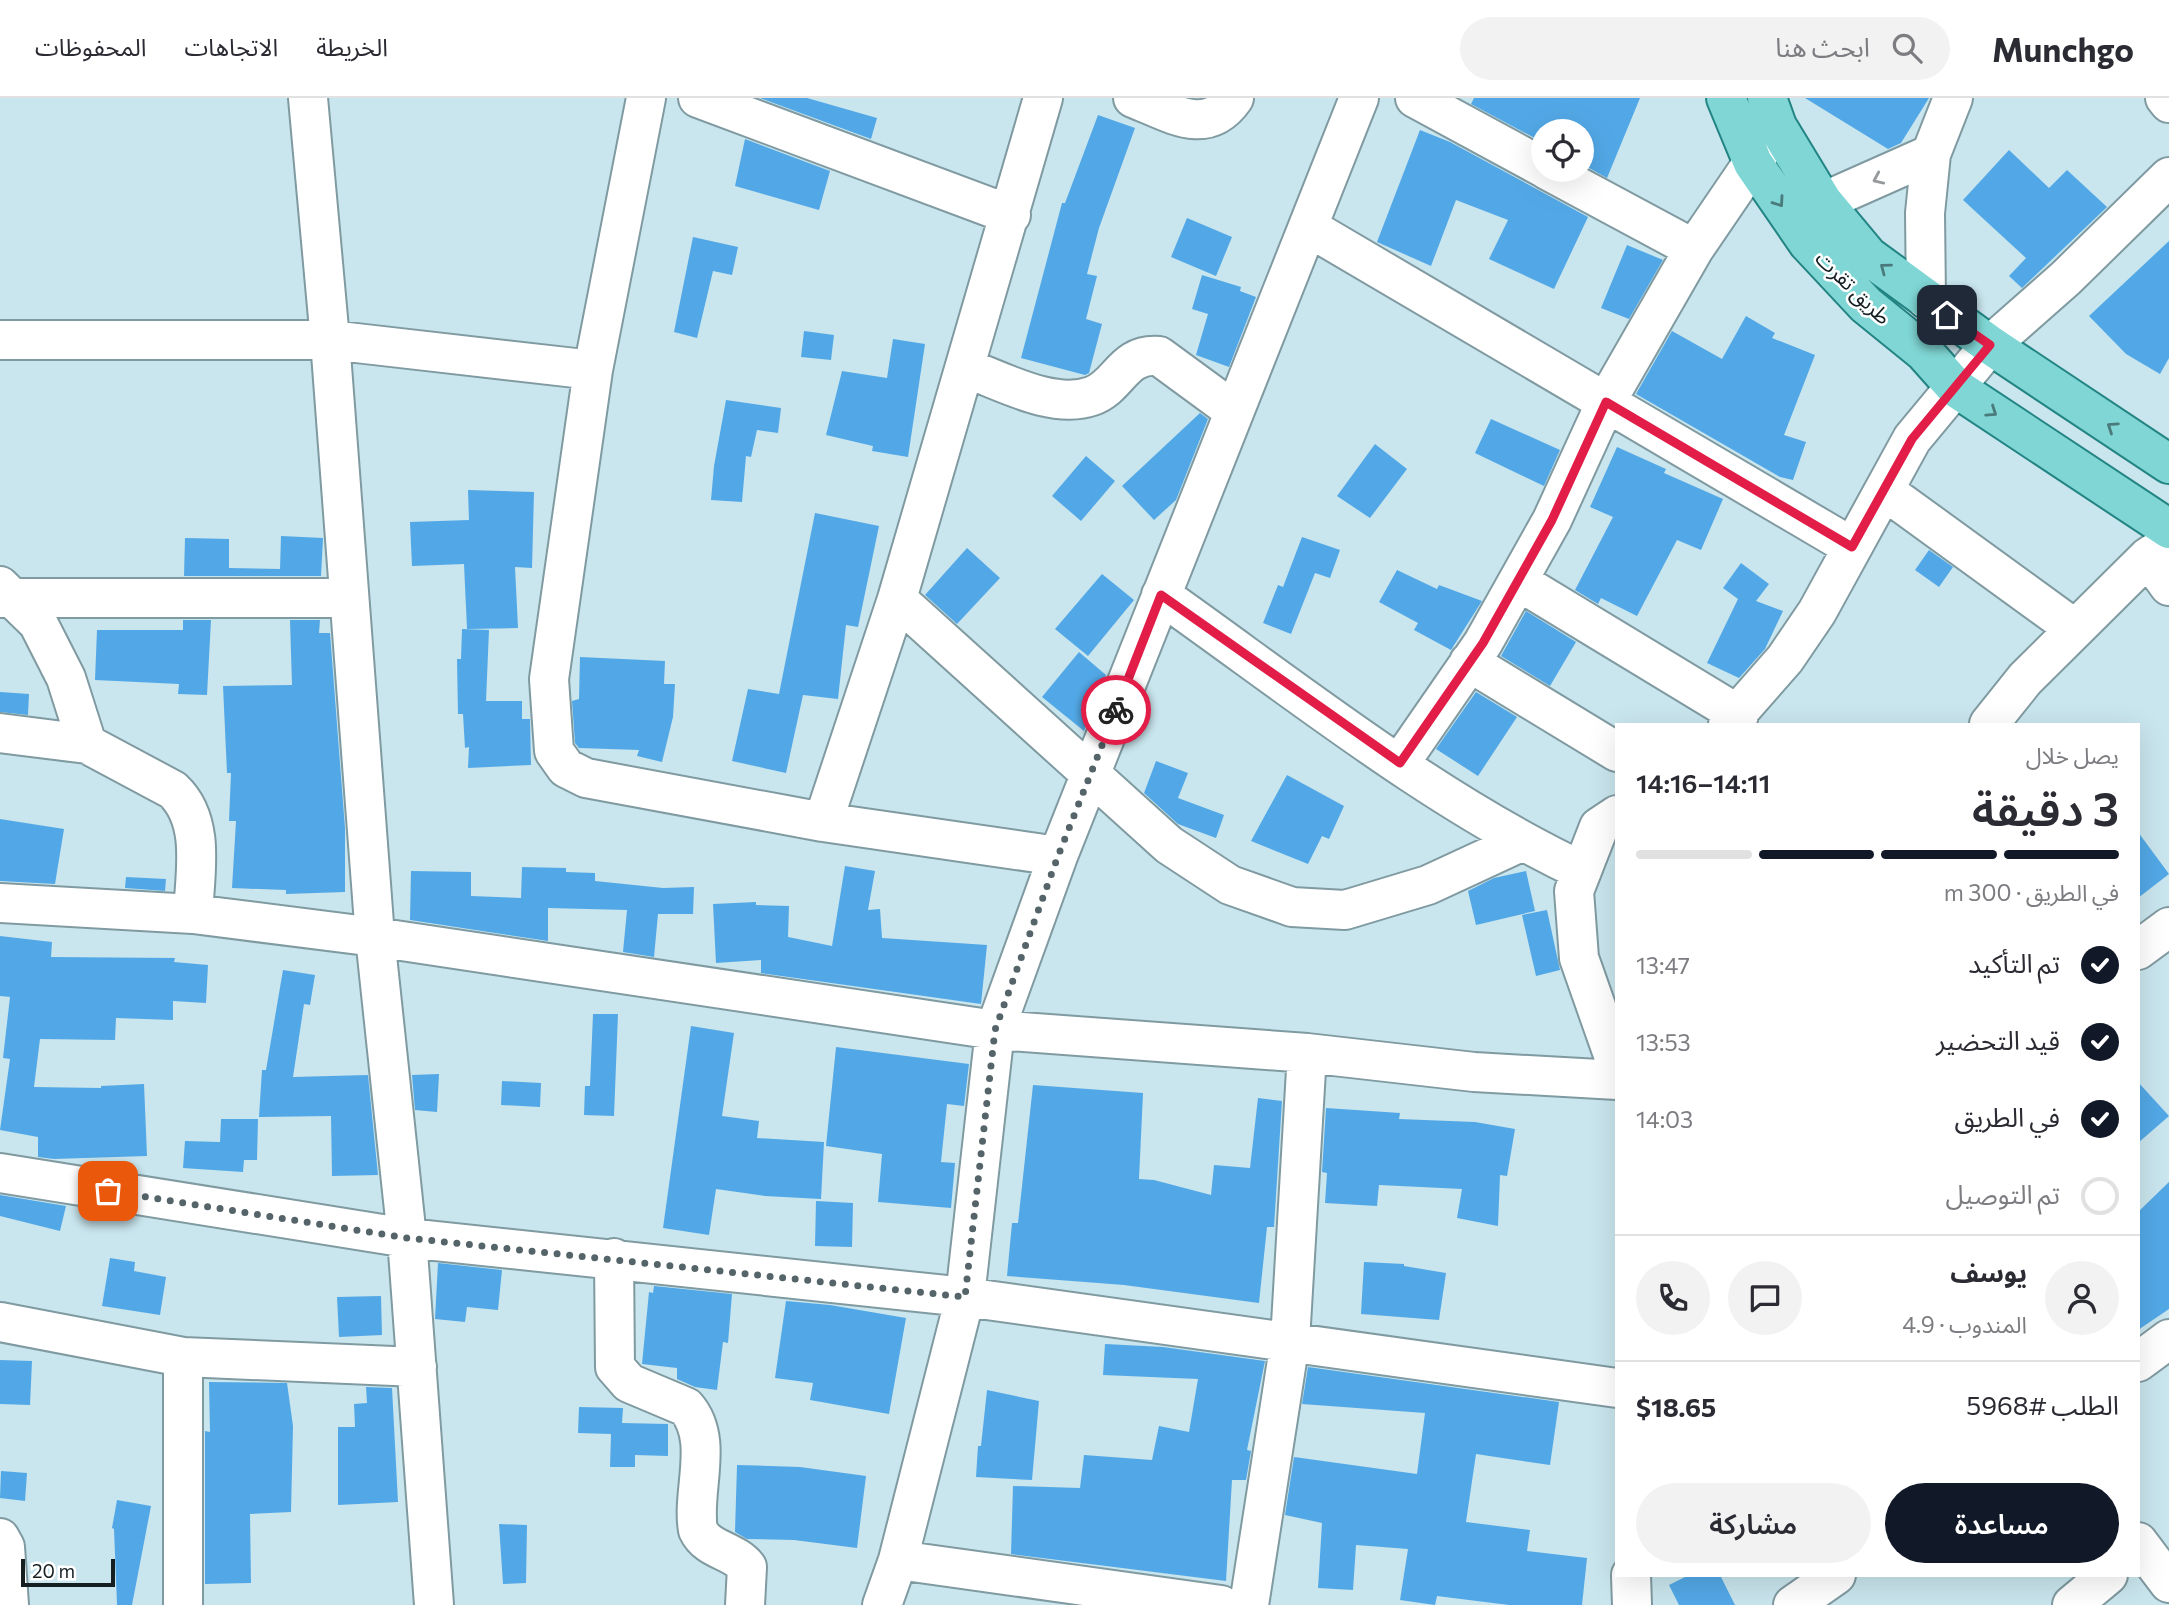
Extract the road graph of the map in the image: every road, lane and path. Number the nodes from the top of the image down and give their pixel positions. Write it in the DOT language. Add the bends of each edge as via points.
graph roads {
  1 [pos="308,98"];
  2 [pos="646,98"];
  3 [pos="698,98"];
  4 [pos="1043,98"];
  5 [pos="1133,98"];
  6 [pos="1234,98"];
  7 [pos="1359,98"];
  8 [pos="1415,98"];
  9 [pos="1726,98"];
  10 [pos="1953,98"];
  11 [pos="2165,98"];
  12 [pos="2169,103"];
  13 [pos="1772,112"];
  14 [pos="1931,154"];
  15 [pos="1531,161"];
  16 [pos="1753,163"];
  17 [pos="2169,177"];
  18 [pos="1569,182"];
  19 [pos="1824,202"];
  20 [pos="1011,215"];
  21 [pos="1308,227"];
  22 [pos="1694,249"];
  23 [pos="1926,299"];
  24 [pos="0,340"];
  25 [pos="330,340"];
  26 [pos="1990,345"];
  27 [pos="966,368"];
  28 [pos="593,370"];
  29 [pos="1956,388"];
  30 [pos="1606,402"];
  31 [pos="1234,411"];
  32 [pos="2169,464"];
  33 [pos="1885,491"];
  34 [pos="1852,547"];
  35 [pos="2164,554"];
  36 [pos="1518,581"];
  37 [pos="4,594"];
  38 [pos="1161,595"];
  39 [pos="347,598"];
  40 [pos="898,599"];
  41 [pos="2075,629"];
  42 [pos="1469,662"];
  43 [pos="1733,720"];
  44 [pos="1990,723"];
  45 [pos="0,733"];
  46 [pos="88,744"];
  47 [pos="1615,751"];
  48 [pos="1400,763"];
  49 [pos="1090,773"];
  50 [pos="1615,816"];
  51 [pos="823,822"];
  52 [pos="1521,842"];
  53 [pos="1058,856"];
  54 [pos="1581,871"];
  55 [pos="0,903"];
  56 [pos="193,914"];
  57 [pos="2169,927"];
  58 [pos="375,937"];
  59 [pos="2140,949"];
  60 [pos="995,1030"];
  61 [pos="1307,1053"];
  62 [pos="1615,1060"];
  63 [pos="1615,1080"];
  64 [pos="0,1173"];
  65 [pos="407,1238"];
  66 [pos="614,1258"];
  67 [pos="965,1297"];
  68 [pos="0,1322"];
  69 [pos="2169,1339"];
  70 [pos="1290,1341"];
  71 [pos="183,1357"];
  72 [pos="2140,1361"];
  73 [pos="417,1367"];
  74 [pos="1615,1388"];
  75 [pos="0,1538"];
  76 [pos="2147,1541"];
  77 [pos="898,1560"];
  78 [pos="1631,1577"];
  79 [pos="1833,1577"];
  80 [pos="2106,1577"];
  81 [pos="2169,1583"];
  82 [pos="9,1605"];
  83 [pos="183,1605"];
  84 [pos="434,1605"];
  85 [pos="745,1605"];
  86 [pos="882,1605"];
  87 [pos="1222,1605"];
  88 [pos="1249,1605"];
  89 [pos="1632,1605"];
  90 [pos="1793,1605"];
  91 [pos="2072,1605"];
  1 -- 25 [label="street"];
  2 -- 28 [label="street"];
  3 -- 20 [label="street"];
  4 -- 20 [label="street"];
  5 -- 6 [label="street" via="1184,118 1202,120 1216,118"];
  7 -- 21 [label="street"];
  8 -- 15 [label="street"];
  9 -- 16 [label="main road, طريق تقرت"];
  10 -- 14 [label="street"];
  11 -- 12 [label="street"];
  13 -- 16 [label="street"];
  13 -- 19 [label="main road, طريق تقرت"];
  14 -- 19 [label="street, one-way"];
  14 -- 23 [label="street" via="1925,212"];
  16 -- 22 [label="street"];
  16 -- 29 [label="main road, طريق تقرت, one-way" via="1808,243 1866,305 1924,352"];
  17 -- 26 [label="street"];
  18 -- 22 [label="street"];
  23 -- 19 [label="main road, طريق تقرت, one-way" via="1868,256"];
  20 -- 27 [label="street"];
  21 -- 30 [label="street"];
  21 -- 31 [label="street"];
  22 -- 30 [label="street"];
  23 -- 26 [label="main road, طريق تقرت"];
  24 -- 25 [label="street"];
  25 -- 28 [label="street"];
  25 -- 39 [label="street"];
  26 -- 29 [label="street"];
  32 -- 26 [label="main road, طريق تقرت, one-way"];
  27 -- 31 [label="street" via="1041,395 1073,401 1095,395 1132,361 1160,356"];
  27 -- 40 [label="street"];
  28 -- 51 [label="street" via="549,679 554,751 566,768 586,778"];
  29 -- 33 [label="street" via="1912,439"];
  29 -- 35 [label="main road, طريق تقرت, one-way"];
  30 -- 34 [label="street"];
  30 -- 36 [label="street" via="1552,520"];
  31 -- 38 [label="street"];
  33 -- 34 [label="street"];
  33 -- 41 [label="street"];
  34 -- 43 [label="street" via="1785,659"];
  35 -- 41 [label="street"];
  36 -- 42 [label="street"];
  36 -- 43 [label="street"];
  37 -- 39 [label="street"];
  37 -- 46 [label="street" via="38,623 66,678"];
  38 -- 48 [label="street"];
  38 -- 49 [label="street"];
  39 -- 58 [label="street"];
  40 -- 49 [label="street"];
  40 -- 51 [label="street"];
  41 -- 44 [label="street"];
  42 -- 47 [label="street"];
  42 -- 48 [label="street"];
  45 -- 46 [label="street"];
  46 -- 56 [label="street" via="184,800 196,838"];
  48 -- 52 [label="street"];
  49 -- 52 [label="street" via="1169,845 1230,885 1292,907 1345,910 1428,885"];
  49 -- 53 [label="street"];
  50 -- 54 [label="street" via="1599,827"];
  51 -- 53 [label="street"];
  52 -- 54 [label="street"];
  53 -- 60 [label="street"];
  54 -- 62 [label="street" via="1574,891 1579,958"];
  55 -- 56 [label="street"];
  56 -- 58 [label="street"];
  57 -- 59 [label="street"];
  58 -- 60 [label="street"];
  58 -- 65 [label="street"];
  60 -- 61 [label="street"];
  60 -- 67 [label="street"];
  61 -- 63 [label="street" via="1474,1072"];
  61 -- 70 [label="street"];
  64 -- 65 [label="street"];
  65 -- 66 [label="street"];
  65 -- 73 [label="street"];
  66 -- 67 [label="street"];
  66 -- 85 [label="street" via="614,1367 629,1382 686,1407 692,1414 700,1437 698,1530 713,1547 747,1567"];
  67 -- 70 [label="street"];
  67 -- 77 [label="street"];
  68 -- 71 [label="street"];
  69 -- 72 [label="street"];
  70 -- 74 [label="street"];
  70 -- 88 [label="street"];
  71 -- 73 [label="street"];
  71 -- 83 [label="street"];
  73 -- 84 [label="street"];
  75 -- 82 [label="street" via="5,1547"];
  76 -- 81 [label="street"];
  77 -- 86 [label="street"];
  77 -- 87 [label="street"];
  78 -- 89 [label="street"];
  79 -- 90 [label="street"];
  80 -- 91 [label="street"];
}
